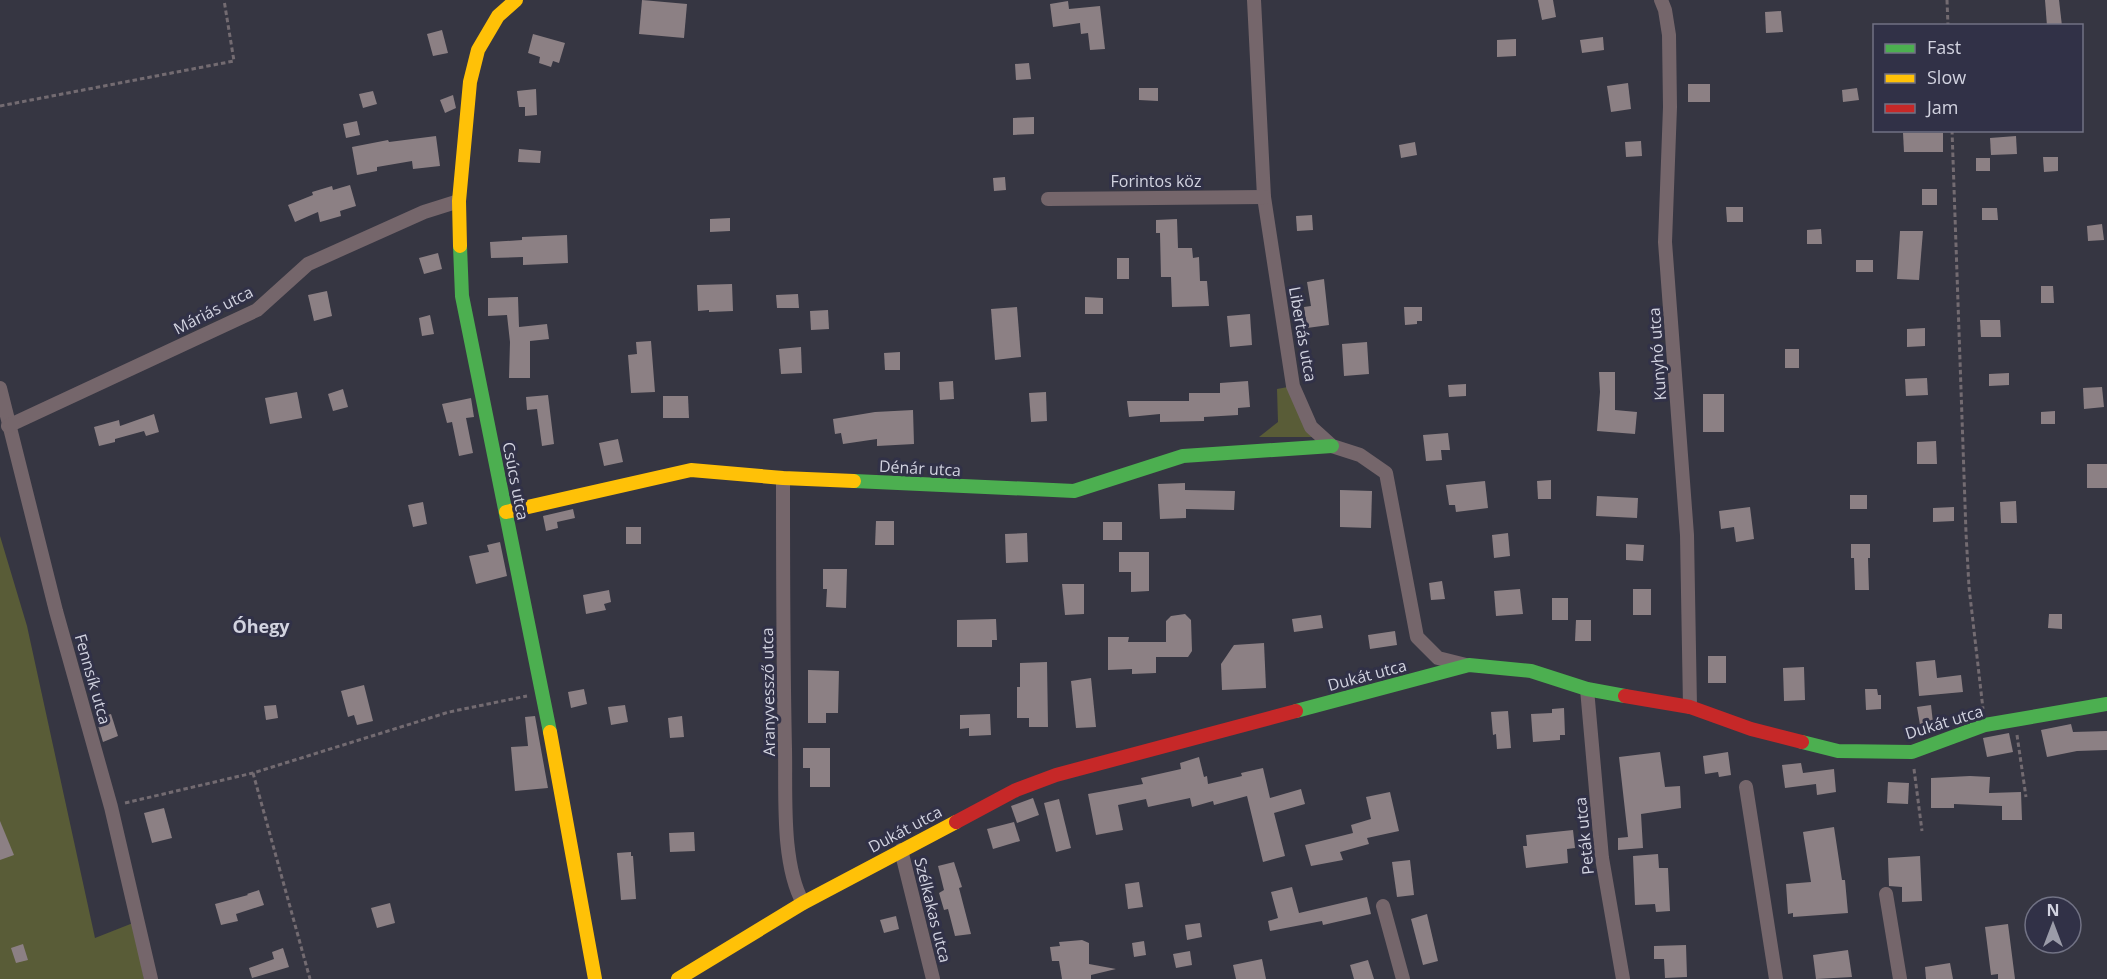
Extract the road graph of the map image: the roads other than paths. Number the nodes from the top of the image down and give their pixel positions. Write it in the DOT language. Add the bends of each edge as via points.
graph roads {
  1 [pos="516,0"];
  2 [pos="1254,0"];
  3 [pos="1661,0"];
  4 [pos="1264,197"];
  5 [pos="1048,199"];
  6 [pos="459,201"];
  7 [pos="1,393"];
  8 [pos="8,426"];
  9 [pos="1332,446"];
  10 [pos="783,478"];
  11 [pos="506,512"];
  12 [pos="1468,665"];
  13 [pos="1587,688"];
  14 [pos="2107,704"];
  15 [pos="1690,707"];
  16 [pos="1746,787"];
  17 [pos="901,850"];
  18 [pos="1886,894"];
  19 [pos="803,903"];
  20 [pos="1383,906"];
  21 [pos="151,979"];
  22 [pos="595,979"];
  23 [pos="678,979"];
  24 [pos="933,979"];
  25 [pos="1403,979"];
  26 [pos="1623,979"];
  27 [pos="1776,979"];
  28 [pos="1900,979"];
  1 -- 6 [label="street, Csúcs utca" via="498,16 478,50 469,91"];
  2 -- 4 [label="street, Libertás utca"];
  3 -- 15 [label="street, Kunyhó utca" via="1669,35 1665,242 1687,535"];
  4 -- 5 [label="street, Forintos köz"];
  4 -- 9 [label="street, Libertás utca" via="1293,386 1311,427"];
  6 -- 8 [label="street, Máriás utca" via="424,212 309,264 257,310"];
  6 -- 11 [label="street, Csúcs utca" via="462,296"];
  7 -- 8 [label="street, Fennsík utca"];
  8 -- 21 [label="street, Fennsík utca" via="111,807"];
  9 -- 10 [label="street, Dénár utca" via="1183,456 1074,491"];
  9 -- 12 [label="street, Libertás utca" via="1360,455 1386,473 1417,637 1438,658"];
  10 -- 11 [label="street, Dénár utca" via="691,470"];
  10 -- 19 [label="street, Aranyvessző utca" via="786,824 794,885"];
  11 -- 22 [label="street, Csúcs utca"];
  12 -- 13 [label="street, Dukát utca" via="1531,671"];
  12 -- 17 [label="street, Dukát utca" via="1056,775 1016,790"];
  13 -- 15 [label="street, Dukát utca"];
  13 -- 26 [label="street, Peták utca" via="1602,858"];
  14 -- 15 [label="street, Dukát utca" via="1985,725 1912,752 1838,750 1751,729"];
  16 -- 27 [label="street"];
  17 -- 19 [label="street, Dukát utca"];
  17 -- 24 [label="street, Szélkakas utca"];
  18 -- 28 [label="street"];
  19 -- 23 [label="street, Dukát utca"];
  20 -- 25 [label="street"];
}
